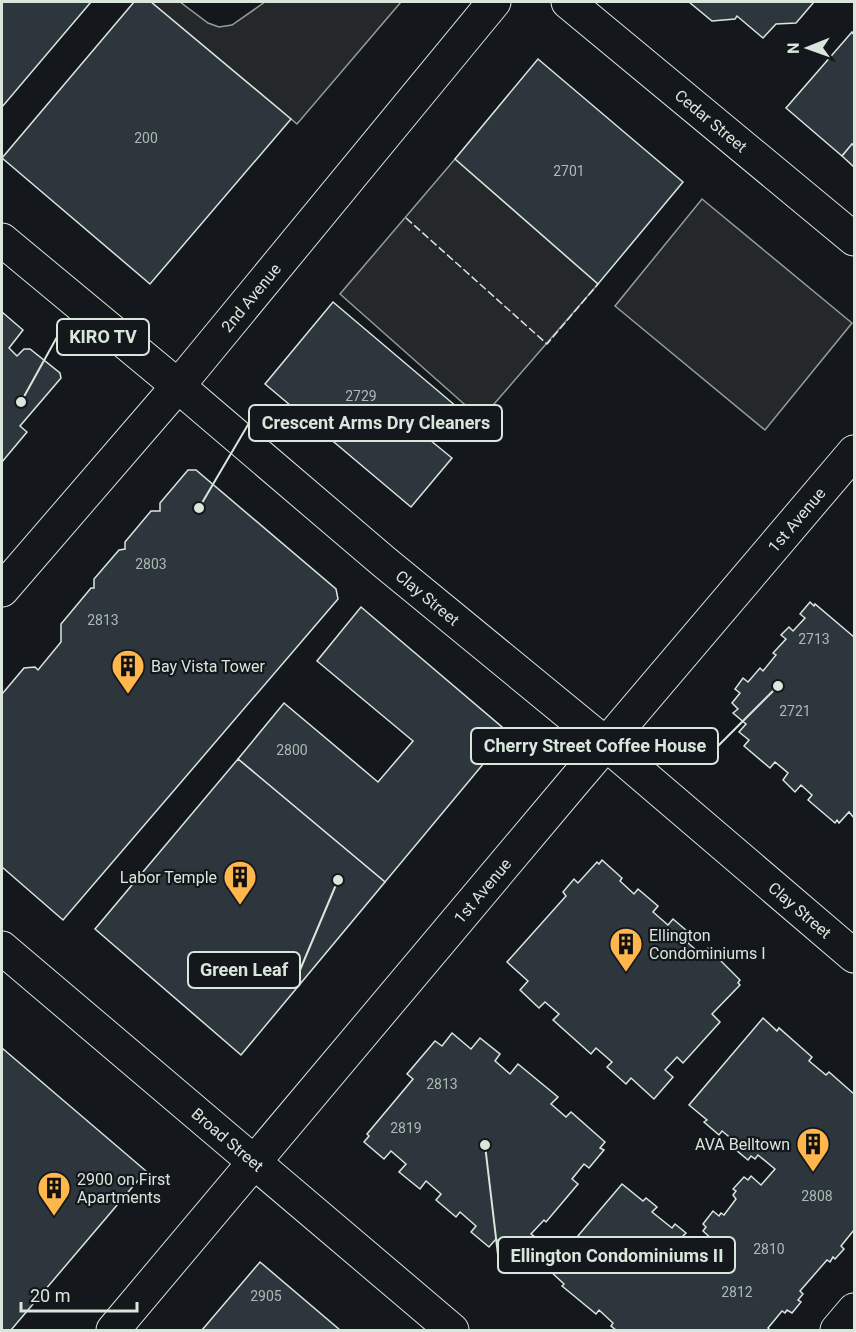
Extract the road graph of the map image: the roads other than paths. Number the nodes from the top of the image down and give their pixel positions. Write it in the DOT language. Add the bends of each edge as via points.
graph roads {
  1 [pos="494,2"];
  2 [pos="568,2"];
  3 [pos="855,239"];
  4 [pos="2,240"];
  5 [pos="178,386"];
  6 [pos="855,452"];
  7 [pos="2,590"];
  8 [pos="606,744"];
  9 [pos="2,948"];
  10 [pos="855,956"];
  11 [pos="255,1162"];
  12 [pos="855,1310"];
  13 [pos="113,1330"];
  14 [pos="452,1330"];
  15 [pos="837,1330"];
  1 -- 5 [label="main road, 2nd Avenue"];
  2 -- 3 [label="main road, Cedar Street"];
  4 -- 5 [label="main road, Clay Street"];
  5 -- 7 [label="main road, 2nd Avenue"];
  5 -- 8 [label="main road, Clay Street"];
  6 -- 8 [label="main road, 1st Avenue"];
  8 -- 10 [label="main road, Clay Street"];
  8 -- 11 [label="main road, 1st Avenue"];
  9 -- 11 [label="main road, Broad Street"];
  11 -- 13 [label="main road, 1st Avenue"];
  11 -- 14 [label="main road, Broad Street"];
  12 -- 15 [label="main road"];
}
